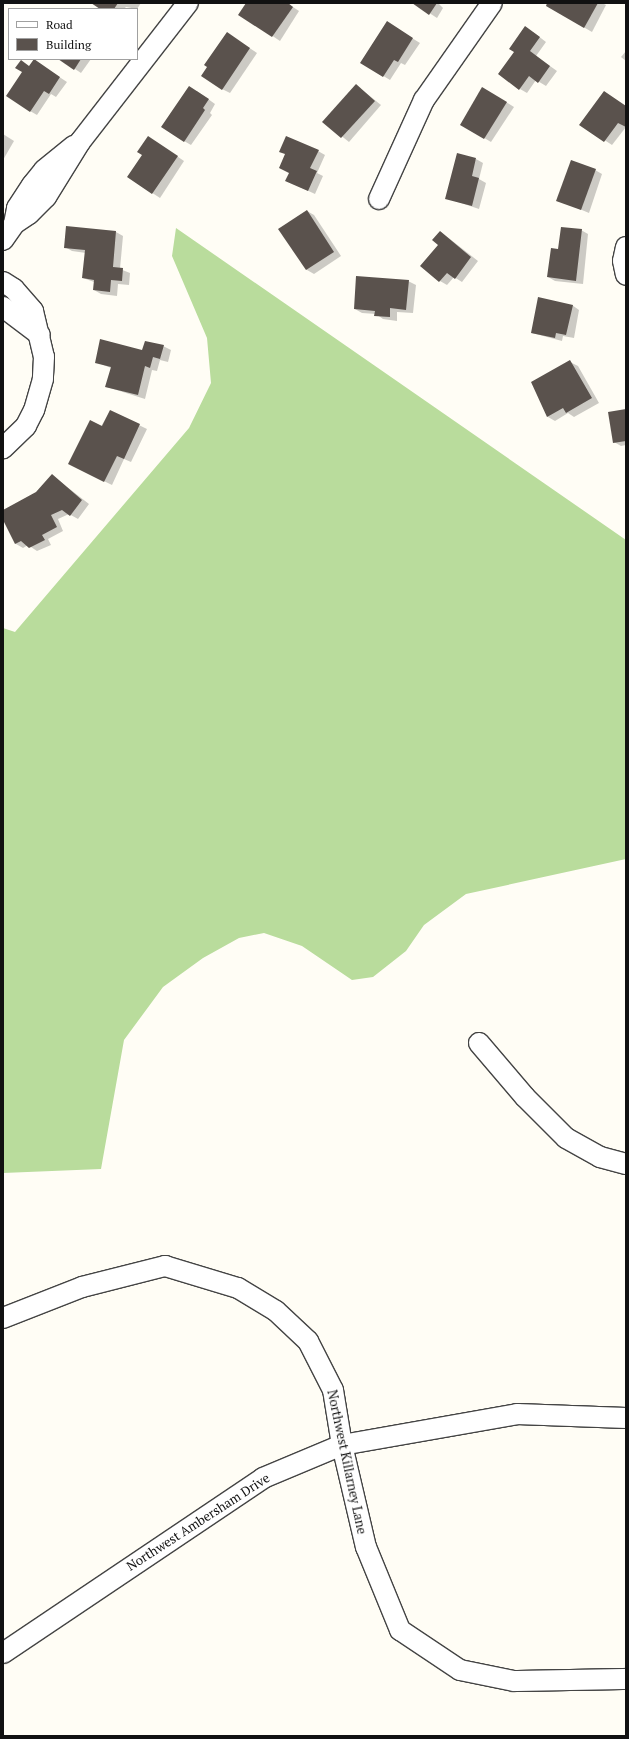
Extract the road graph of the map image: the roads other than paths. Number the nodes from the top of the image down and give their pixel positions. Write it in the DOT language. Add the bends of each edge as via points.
graph roads {
  1 [pos="188,3"];
  2 [pos="492,3"];
  3 [pos="379,199"];
  4 [pos="3,240"];
  5 [pos="626,247"];
  6 [pos="626,275"];
  7 [pos="3,282"];
  8 [pos="3,307"];
  9 [pos="40,335"];
  10 [pos="3,448"];
  11 [pos="479,1043"];
  12 [pos="626,1164"];
  13 [pos="3,1318"];
  14 [pos="626,1418"];
  15 [pos="342,1445"];
  16 [pos="3,1653"];
  17 [pos="626,1679"];
  1 -- 4 [label="street" via="80,142 46,196 29,214 14,224"];
  2 -- 3 [label="street" via="424,100"];
  5 -- 6 [label="street" via="623,260"];
  7 -- 9 [label="street" via="14,289 33,311"];
  8 -- 9 [label="street"];
  9 -- 10 [label="street" via="44,357 43,379 34,410 26,426"];
  11 -- 12 [label="street" via="525,1097 566,1138 600,1156"];
  13 -- 15 [label="street, Northwest Killarney Lane" via="82,1287 165,1266 238,1288 276,1311 308,1342 333,1390"];
  14 -- 15 [label="street, Northwest Ambersham Drive" via="517,1414"];
  15 -- 16 [label="street, Northwest Ambersham Drive" via="264,1478"];
  15 -- 17 [label="street, Northwest Killarney Lane" via="366,1547 400,1630 460,1670 514,1681"];
}
